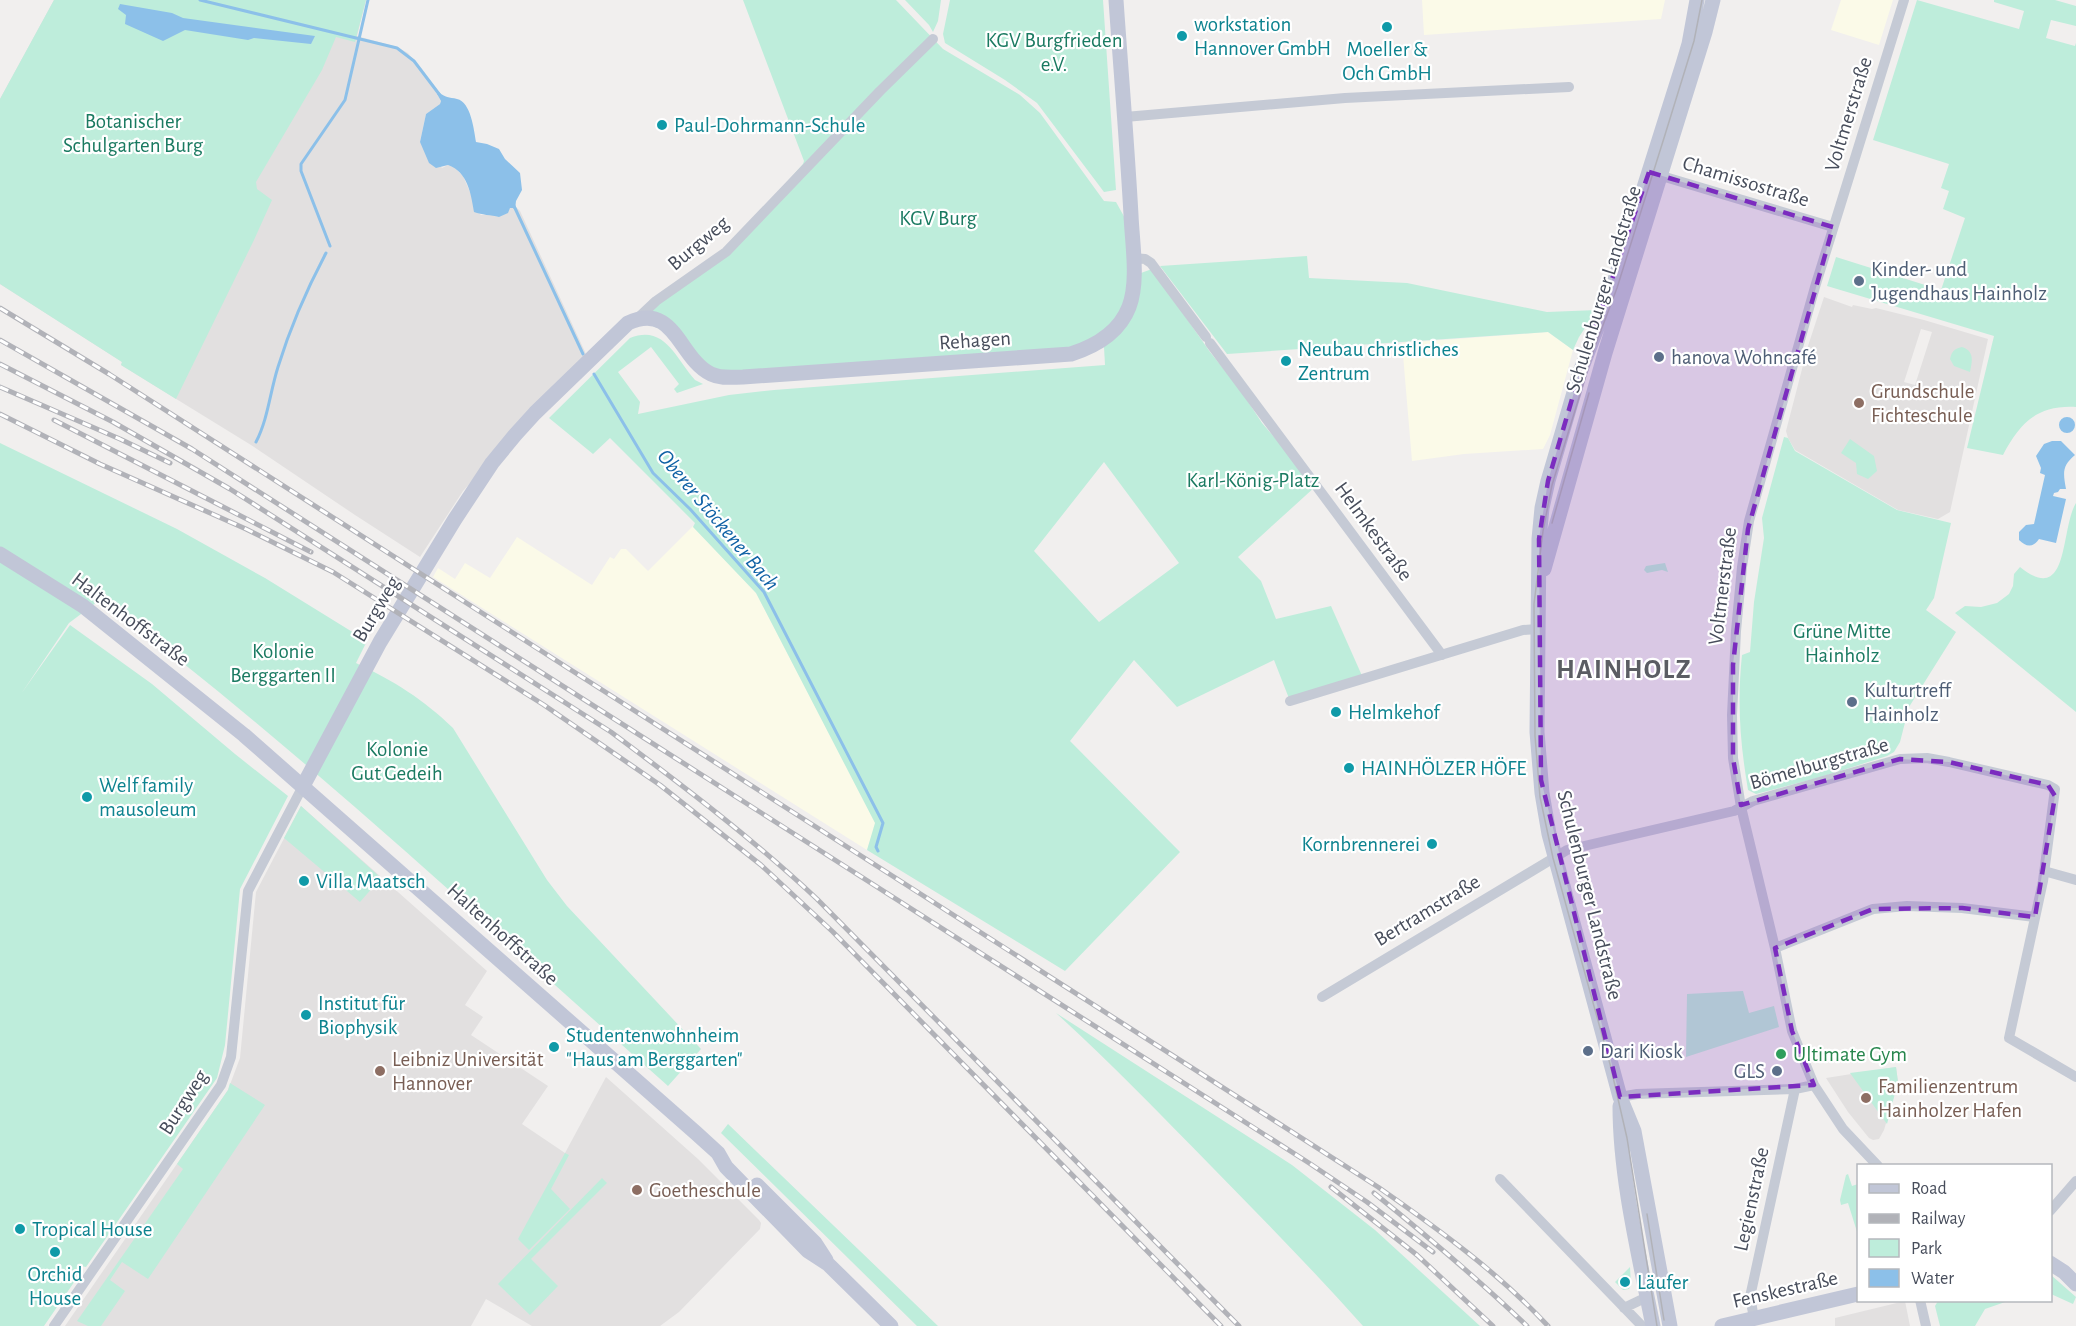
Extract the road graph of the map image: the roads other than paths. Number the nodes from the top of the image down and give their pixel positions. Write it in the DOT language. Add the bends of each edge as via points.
graph roads {
  1 [pos="1116,0"];
  2 [pos="1697,0"];
  3 [pos="1713,0"];
  4 [pos="1904,0"];
  5 [pos="933,39"];
  6 [pos="1569,87"];
  7 [pos="1125,117"];
  8 [pos="1654,174"];
  9 [pos="1833,227"];
  10 [pos="1133,258"];
  11 [pos="638,318"];
  12 [pos="0,554"];
  13 [pos="1537,629"];
  14 [pos="1442,655"];
  15 [pos="1290,700"];
  16 [pos="303,786"];
  17 [pos="1741,807"];
  18 [pos="1554,857"];
  19 [pos="2044,871"];
  20 [pos="2076,880"];
  21 [pos="2035,917"];
  22 [pos="1775,948"];
  23 [pos="1322,997"];
  24 [pos="2076,1077"];
  25 [pos="1814,1085"];
  26 [pos="1796,1089"];
  27 [pos="1620,1097"];
  28 [pos="1876,1164"];
  29 [pos="1500,1179"];
  30 [pos="2076,1181"];
  31 [pos="2052,1209"];
  32 [pos="2052,1264"];
  33 [pos="2076,1284"];
  34 [pos="1857,1294"];
  35 [pos="1647,1297"];
  36 [pos="1920,1302"];
  37 [pos="1624,1308"];
  38 [pos="1754,1317"];
  39 [pos="54,1326"];
  40 [pos="891,1326"];
  41 [pos="1642,1326"];
  42 [pos="1653,1326"];
  43 [pos="1670,1326"];
  44 [pos="1722,1326"];
  45 [pos="1926,1326"];
  1 -- 7 [label="street, Rehagen"];
  2 -- 8 [label="street, Schulenburger Landstraße"];
  3 -- 8 [label="street, Schulenburger Landstraße"];
  4 -- 9 [label="street, Voltmerstraße"];
  5 -- 11 [label="street, Burgweg" via="726,252"];
  6 -- 7 [label="street" via="1345,98"];
  7 -- 10 [label="street, Rehagen"];
  8 -- 9 [label="street, Chamissostraße"];
  8 -- 13 [label="street, Schulenburger Landstraße" via="1580,372 1548,481 1539,539"];
  9 -- 17 [label="street, Voltmerstraße" via="1748,529 1736,631 1732,715 1733,758"];
  10 -- 11 [label="street, Rehagen" via="1132,294 1123,318 1102,340 1071,354 722,377 696,362 670,328 656,320"];
  10 -- 14 [label="street, Helmkestraße" via="1151,262"];
  11 -- 16 [label="street, Burgweg" via="587,362 514,435 492,463 380,642"];
  12 -- 16 [label="street, Haltenhoffstraße" via="91,612"];
  13 -- 14 [label="street"];
  13 -- 18 [label="street, Schulenburger Landstraße" via="1539,764"];
  14 -- 15 [label="street"];
  16 -- 39 [label="street, Burgweg" via="248,891 231,1058 221,1085"];
  16 -- 40 [label="street, Haltenhoffstraße" via="718,1153 726,1167 808,1251 828,1264"];
  17 -- 18 [label="street, Bömelburgstraße" via="1567,850"];
  17 -- 19 [label="street, Bömelburgstraße" via="1892,760 1927,758 1949,762 2055,789"];
  17 -- 22 [label="street, Voltmerstraße"];
  18 -- 23 [label="street, Bertramstraße"];
  18 -- 27 [label="street, Schulenburger Landstraße"];
  19 -- 20 [label="street"];
  19 -- 21 [label="street, Bömelburgstraße"];
  21 -- 22 [label="street" via="1962,908 1873,909"];
  21 -- 24 [label="street, Bömelburgstraße" via="2009,1038"];
  22 -- 25 [label="street, Voltmerstraße" via="1792,1031"];
  25 -- 26 [label="street"];
  25 -- 28 [label="street, Voltmerstraße" via="1844,1130"];
  26 -- 27 [label="street"];
  26 -- 38 [label="street, Legienstraße" via="1750,1297"];
  27 -- 35 [label="street, Schulenburger Landstraße" via="1620,1133"];
  27 -- 43 [label="street, Schulenburger Landstraße" via="1634,1131"];
  29 -- 37 [label="street"];
  30 -- 31 [label="street"];
  32 -- 33 [label="street"];
  34 -- 38 [label="street, Fenskestraße"];
  35 -- 37 [label="street"];
  35 -- 42 [label="street, Schulenburger Landstraße"];
  36 -- 45 [label="street"];
  37 -- 41 [label="street"];
  38 -- 44 [label="street, Fenskestraße"];
}
